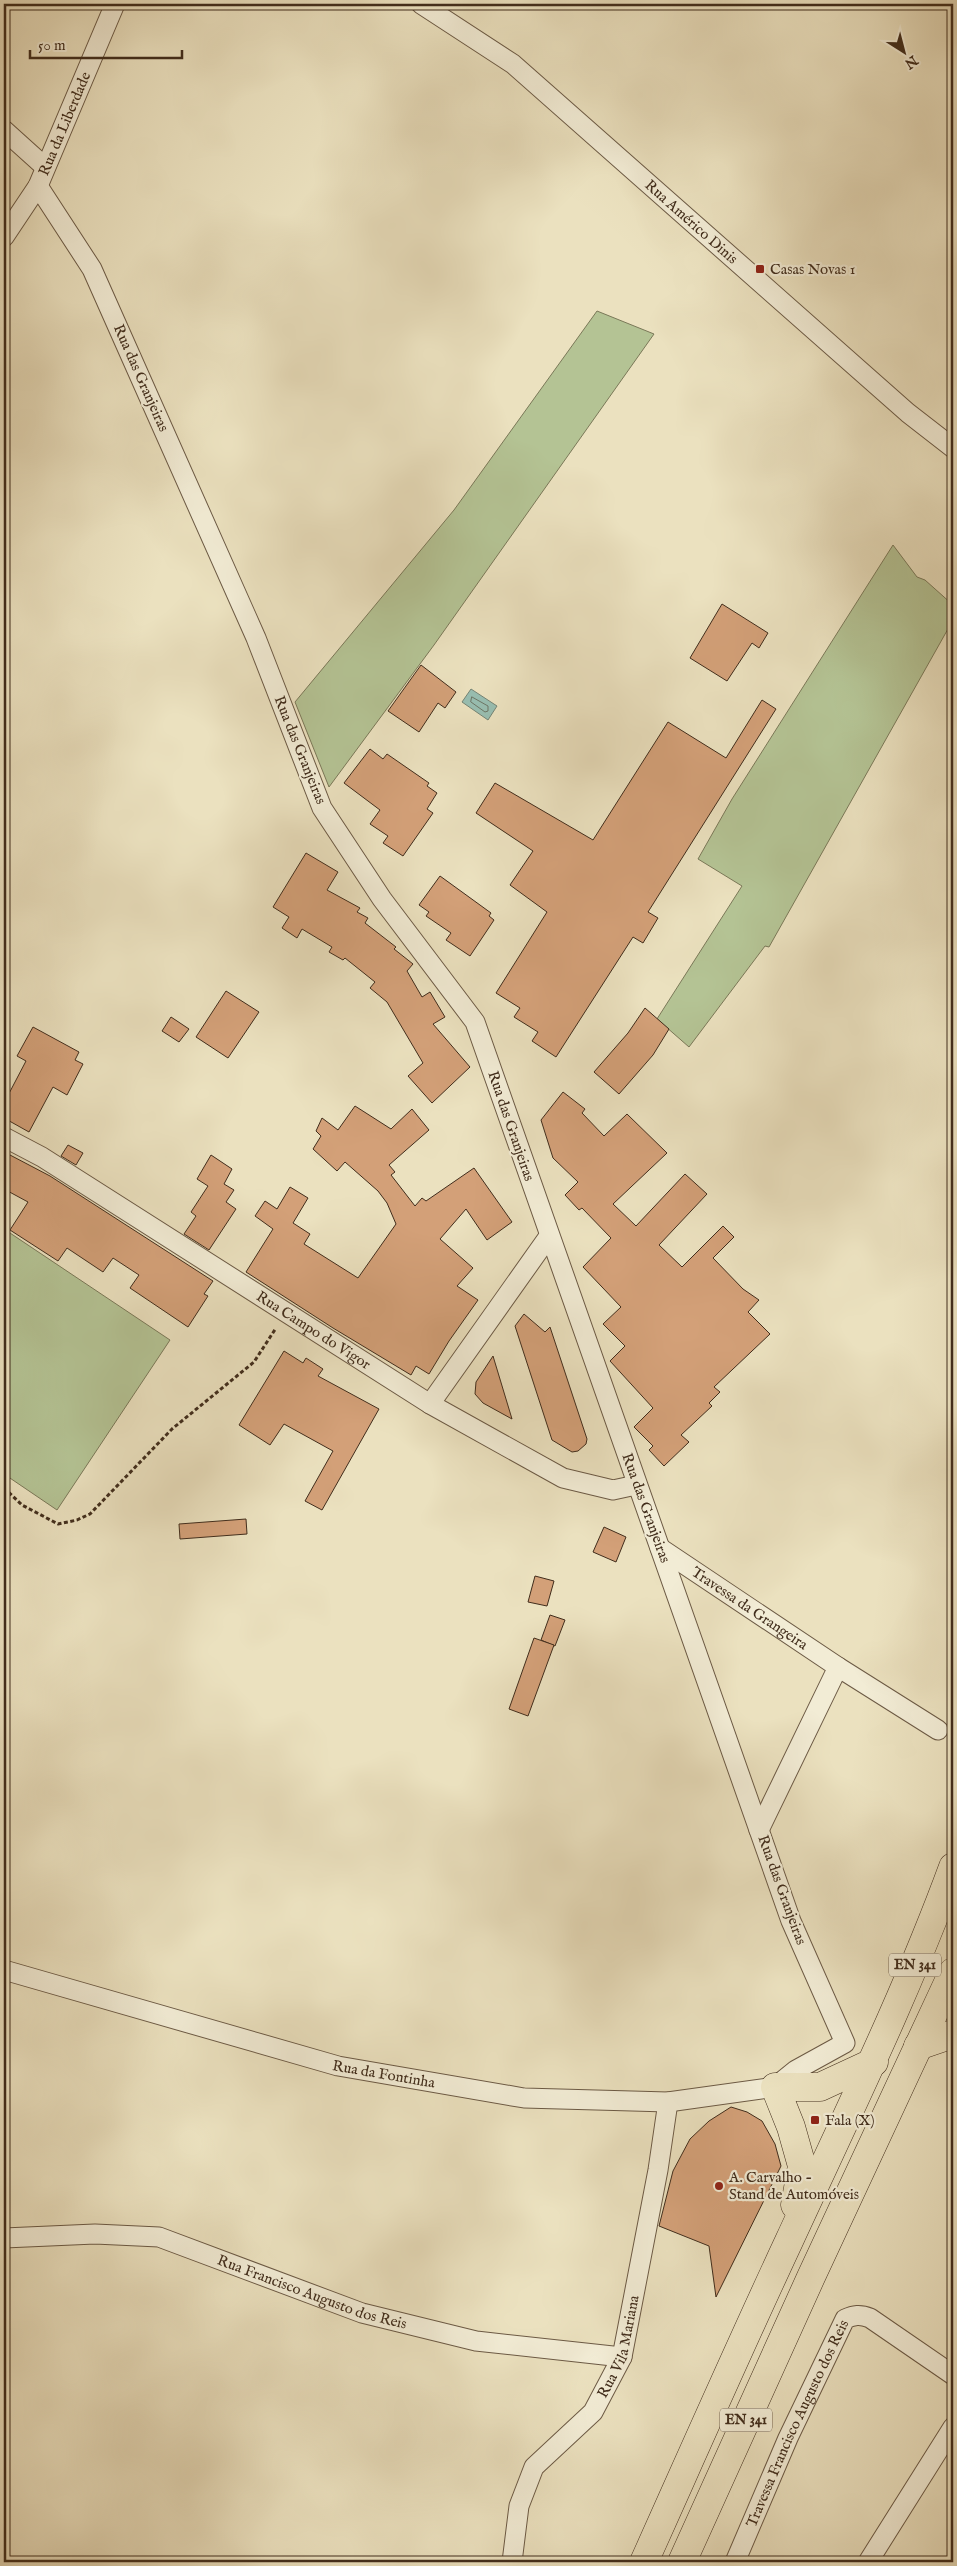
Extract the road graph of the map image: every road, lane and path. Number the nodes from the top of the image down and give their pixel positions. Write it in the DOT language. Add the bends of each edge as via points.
graph roads {
  1 [pos="115,4"];
  2 [pos="421,4"];
  3 [pos="4,130"];
  4 [pos="45,167"];
  5 [pos="38,186"];
  6 [pos="4,237"];
  7 [pos="953,448"];
  8 [pos="4,1137"];
  9 [pos="549,1236"];
  10 [pos="285,1312"];
  11 [pos="430,1404"];
  12 [pos="636,1484"];
  13 [pos="4,1488"];
  14 [pos="660,1548"];
  15 [pos="838,1667"];
  16 [pos="938,1730"];
  17 [pos="759,1830"];
  18 [pos="953,1867"];
  19 [pos="4,1970"];
  20 [pos="953,1972"];
  21 [pos="953,2034"];
  22 [pos="918,2046"];
  23 [pos="874,2062"];
  24 [pos="775,2087"];
  25 [pos="668,2102"];
  26 [pos="4,2238"];
  27 [pos="788,2243"];
  28 [pos="622,2357"];
  29 [pos="953,2375"];
  30 [pos="953,2427"];
  31 [pos="512,2562"];
  32 [pos="644,2562"];
  33 [pos="682,2562"];
  34 [pos="736,2562"];
  35 [pos="868,2562"];
  1 -- 4 [label="street, Rua da Liberdade"];
  2 -- 7 [label="street, Rua Américo Dinis" via="513,64 908,413"];
  3 -- 4 [label="street"];
  4 -- 5 [label="street, Rua da Liberdade"];
  5 -- 6 [label="street, Rua da Liberdade"];
  5 -- 9 [label="street, Rua das Granjeiras" via="92,269 256,638 322,808 382,899 475,1022"];
  8 -- 10 [label="street, Rua Campo do Vigor" via="42,1157"];
  9 -- 11 [label="street"];
  9 -- 12 [label="street, Rua das Granjeiras"];
  10 -- 11 [label="street, Rua Campo do Vigor"];
  10 -- 13 [label="path" via="254,1362 172,1429 90,1514 58,1524 22,1505"];
  11 -- 12 [label="street, Rua Campo do Vigor" via="563,1478 613,1490"];
  12 -- 14 [label="street, Rua das Granjeiras"];
  14 -- 15 [label="street, Travessa da Grangeira"];
  14 -- 17 [label="street, Rua das Granjeiras"];
  15 -- 16 [label="street, Travessa da Grangeira"];
  15 -- 17 [label="street"];
  17 -- 24 [label="street, Rua das Granjeiras" via="791,1921 845,2043 796,2070"];
  18 -- 23 [label="highway, EN 341"];
  19 -- 25 [label="street, Rua da Fontinha" via="338,2066 524,2098"];
  20 -- 22 [label="highway, EN 341"];
  21 -- 22 [label="highway"];
  22 -- 33 [label="highway, EN 341"];
  23 -- 24 [label="highway" via="820,2087"];
  23 -- 27 [label="highway, EN 341"];
  24 -- 25 [label="street, Rua da Fontinha"];
  24 -- 27 [label="highway" via="792,2127 802,2166"];
  25 -- 28 [label="street, Rua Vila Mariana"];
  26 -- 28 [label="street, Rua Francisco Augusto dos Reis" via="95,2234 159,2237 362,2313 476,2342"];
  27 -- 32 [label="highway, EN 341"];
  28 -- 31 [label="street, Rua Vila Mariana" via="593,2412 534,2466 519,2506"];
  29 -- 34 [label="street, Travessa Francisco Augusto dos Reis" via="870,2318 853,2315 845,2319 788,2438"];
  30 -- 35 [label="street"];
}
